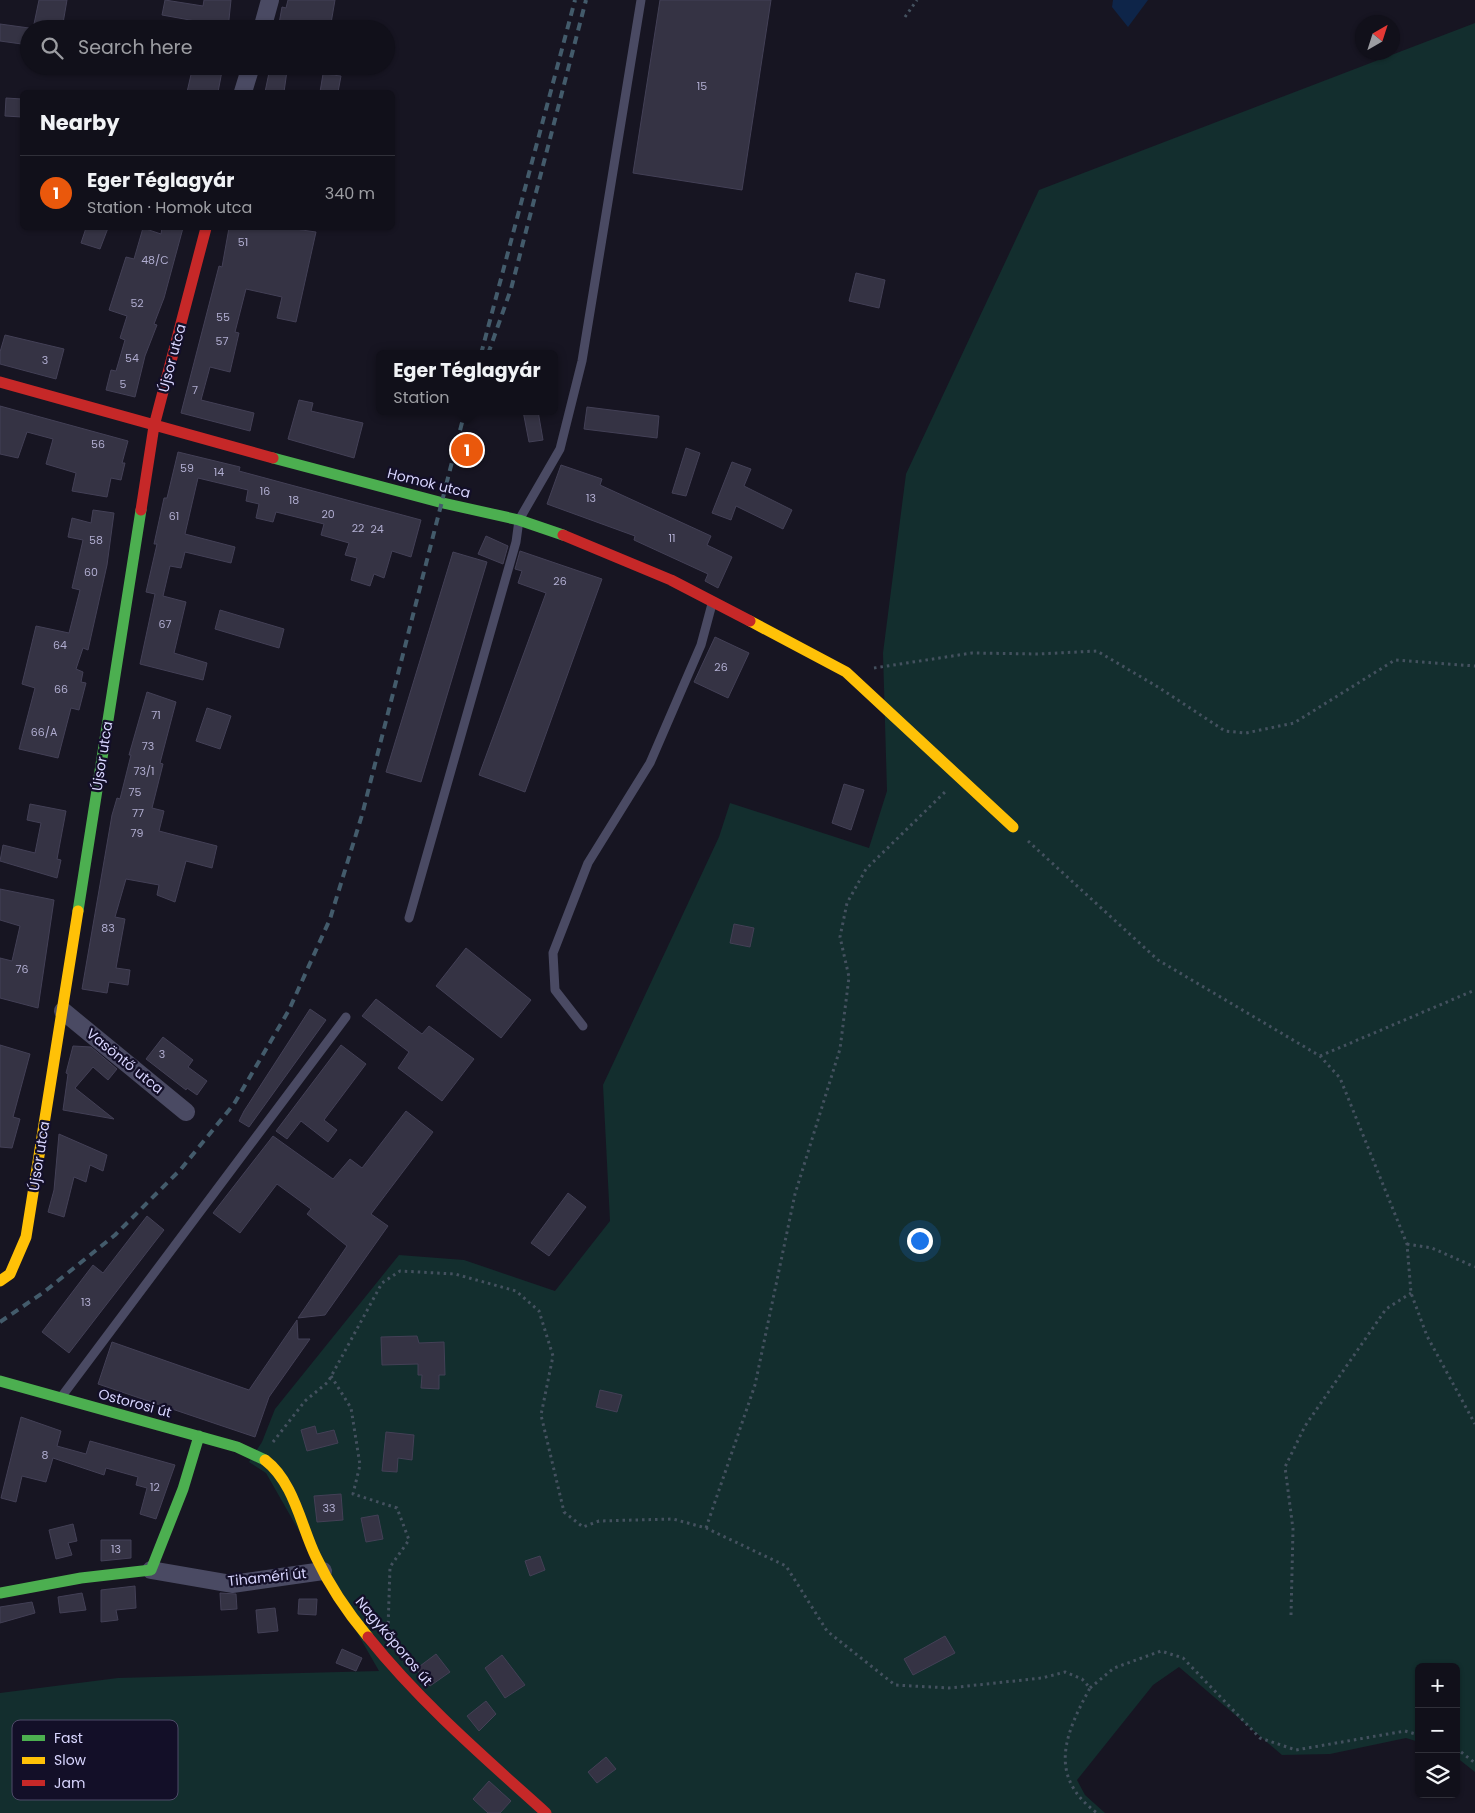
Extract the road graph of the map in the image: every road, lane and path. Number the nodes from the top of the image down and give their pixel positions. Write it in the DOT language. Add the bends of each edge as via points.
graph roads {
  1 [pos="270,0"];
  2 [pos="641,0"];
  3 [pos="917,0"];
  4 [pos="905,17"];
  5 [pos="264,20"];
  6 [pos="248,75"];
  7 [pos="244,90"];
  8 [pos="205,230"];
  9 [pos="0,382"];
  10 [pos="154,426"];
  11 [pos="519,520"];
  12 [pos="712,602"];
  13 [pos="1475,666"];
  14 [pos="846,672"];
  15 [pos="959,777"];
  16 [pos="1012,827"];
  17 [pos="409,918"];
  18 [pos="1475,990"];
  19 [pos="63,1011"];
  20 [pos="346,1017"];
  21 [pos="583,1026"];
  22 [pos="1320,1056"];
  23 [pos="186,1112"];
  24 [pos="1407,1244"];
  25 [pos="1475,1267"];
  26 [pos="0,1281"];
  27 [pos="1411,1293"];
  28 [pos="331,1376"];
  29 [pos="0,1382"];
  30 [pos="60,1399"];
  31 [pos="1475,1424"];
  32 [pos="199,1436"];
  33 [pos="261,1457"];
  34 [pos="706,1528"];
  35 [pos="151,1570"];
  36 [pos="323,1571"];
  37 [pos="0,1593"];
  38 [pos="1291,1615"];
  39 [pos="389,1662"];
  40 [pos="1090,1688"];
  41 [pos="1415,1734"];
  42 [pos="1460,1751"];
  43 [pos="1475,1763"];
  44 [pos="546,1813"];
  45 [pos="1097,1813"];
  1 -- 5 [label="street"];
  2 -- 11 [label="lane" via="582,361 560,449"];
  3 -- 4 [label="path"];
  6 -- 7 [label="street"];
  8 -- 10 [label="street, Újsor utca"];
  9 -- 10 [label="street, Homok utca"];
  10 -- 11 [label="street, Homok utca"];
  10 -- 19 [label="street, Újsor utca"];
  11 -- 12 [label="street, Homok utca" via="591,544"];
  11 -- 17 [label="lane" via="516,542"];
  12 -- 14 [label="street, Homok utca"];
  12 -- 21 [label="lane" via="701,645 650,763 588,863 553,952 556,990"];
  13 -- 14 [label="path" via="1394,660 1294,723 1246,733 1226,732 1097,651 972,653"];
  14 -- 15 [label="street, Homok utca"];
  15 -- 16 [label="street, Homok utca"];
  15 -- 34 [label="path" via="866,869 847,903 840,937 849,977 840,1049 795,1194 755,1385"];
  16 -- 22 [label="path" via="1158,960"];
  18 -- 22 [label="path"];
  19 -- 23 [label="street, Vasöntő utca"];
  19 -- 26 [label="street, Újsor utca" via="26,1238 10,1274"];
  20 -- 30 [label="lane"];
  22 -- 24 [label="path" via="1340,1078"];
  24 -- 25 [label="path" via="1432,1248"];
  24 -- 27 [label="path"];
  27 -- 31 [label="path" via="1427,1336"];
  27 -- 38 [label="path" via="1386,1309 1305,1426 1285,1467 1293,1529"];
  28 -- 33 [label="path" via="305,1401"];
  28 -- 34 [label="path" via="382,1283 400,1271 455,1274 516,1291 540,1311 553,1356 541,1415 564,1512 582,1527 599,1521 673,1519"];
  28 -- 39 [label="path" via="351,1408 360,1465 353,1494 397,1508 408,1540 390,1567 387,1604"];
  29 -- 30 [label="street, Ostorosi út"];
  30 -- 32 [label="street, Ostorosi út"];
  32 -- 33 [label="street, Ostorosi út" via="237,1446"];
  32 -- 35 [label="street" via="183,1489"];
  33 -- 36 [label="street, Nagykőporos út" via="275,1469 292,1497"];
  34 -- 40 [label="path" via="786,1566 827,1631 895,1685 949,1688 1042,1678 1065,1672 1082,1679"];
  35 -- 36 [label="street, Tihaméri út" via="232,1584"];
  35 -- 37 [label="street, Tihaméri út" via="81,1578"];
  36 -- 39 [label="street, Nagykőporos út" via="344,1605"];
  39 -- 44 [label="street, Nagykőporos út" via="450,1726"];
  40 -- 41 [label="path" via="1114,1668 1162,1651 1183,1658 1260,1738 1296,1750 1404,1731"];
  40 -- 45 [label="path" via="1074,1718 1064,1758 1069,1782"];
  42 -- 43 [label="path"];
}
